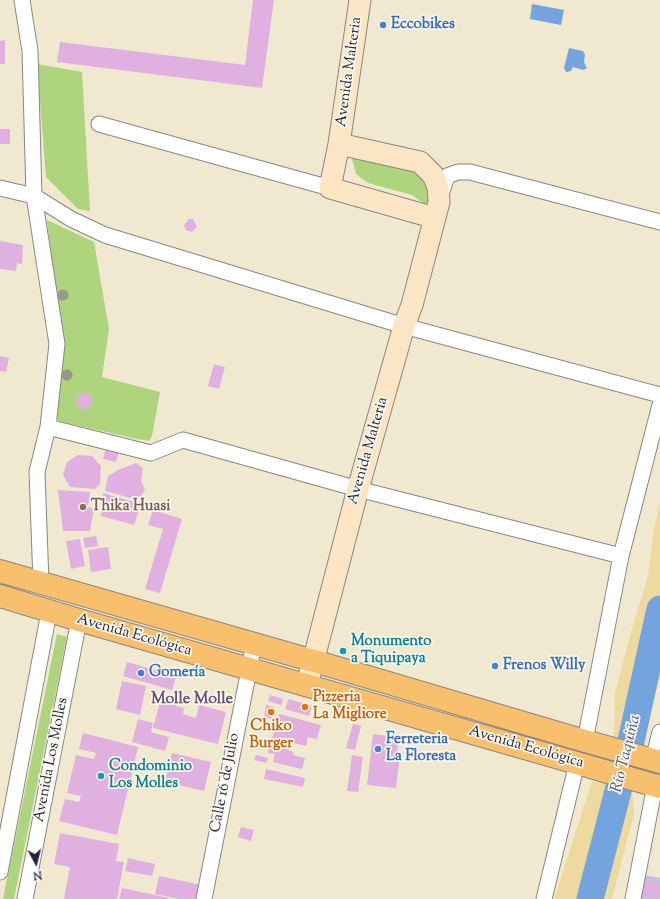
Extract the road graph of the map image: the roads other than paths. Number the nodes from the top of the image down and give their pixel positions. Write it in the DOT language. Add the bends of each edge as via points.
graph roads {
  1 [pos="22,0"];
  2 [pos="360,0"];
  3 [pos="99,124"];
  4 [pos="340,144"];
  5 [pos="0,188"];
  6 [pos="330,188"];
  7 [pos="34,196"];
  8 [pos="437,210"];
  9 [pos="660,222"];
  10 [pos="404,326"];
  11 [pos="660,395"];
  12 [pos="660,405"];
  13 [pos="48,427"];
  14 [pos="358,489"];
  15 [pos="621,556"];
  16 [pos="0,571"];
  17 [pos="41,583"];
  18 [pos="0,596"];
  19 [pos="49,612"];
  20 [pos="79,620"];
  21 [pos="254,644"];
  22 [pos="314,661"];
  23 [pos="249,668"];
  24 [pos="307,685"];
  25 [pos="660,732"];
  26 [pos="585,741"];
  27 [pos="650,759"];
  28 [pos="577,763"];
  29 [pos="657,786"];
  30 [pos="0,872"];
  31 [pos="25,899"];
  32 [pos="204,899"];
  33 [pos="544,899"];
  34 [pos="633,899"];
  1 -- 7 [label="street" via="30,51"];
  2 -- 4 [label="street, Avenida Malteria"];
  3 -- 6 [label="street"];
  4 -- 6 [label="street, Avenida Malteria"];
  4 -- 8 [label="street, Avenida Malteria" via="420,162 433,175 438,187"];
  5 -- 7 [label="street"];
  6 -- 8 [label="street"];
  7 -- 10 [label="street" via="71,220 105,235"];
  7 -- 13 [label="street" via="57,344"];
  8 -- 9 [label="street, Avenida Malteria" via="447,176 458,172 470,172"];
  8 -- 10 [label="street, Avenida Malteria"];
  10 -- 11 [label="street"];
  10 -- 14 [label="street, Avenida Malteria"];
  12 -- 15 [label="street"];
  13 -- 14 [label="street" via="151,453 183,440"];
  13 -- 17 [label="street" via="37,472"];
  14 -- 15 [label="street"];
  14 -- 22 [label="street, Avenida Malteria"];
  15 -- 26 [label="street"];
  16 -- 17 [label="main road, Avenida Ecológica"];
  17 -- 21 [label="main road, Avenida Ecológica"];
  18 -- 19 [label="main road, Avenida Ecológica"];
  19 -- 20 [label="main road, Avenida Ecológica"];
  19 -- 30 [label="street, Avenida Los Molles"];
  20 -- 23 [label="main road, Avenida Ecológica"];
  20 -- 31 [label="street, Avenida Los Molles"];
  21 -- 22 [label="main road, Avenida Ecológica"];
  21 -- 23 [label="street, Calle 16 de Julio"];
  22 -- 24 [label="street, Avenida Malteria"];
  22 -- 26 [label="main road, Avenida Ecológica"];
  23 -- 24 [label="main road, Avenida Ecológica"];
  23 -- 32 [label="street, Calle 16 de Julio"];
  24 -- 28 [label="main road, Avenida Ecológica"];
  25 -- 27 [label="street"];
  26 -- 27 [label="main road, Avenida Ecológica"];
  28 -- 29 [label="main road, Avenida Ecológica"];
  28 -- 33 [label="street"];
  29 -- 34 [label="street"];
}
